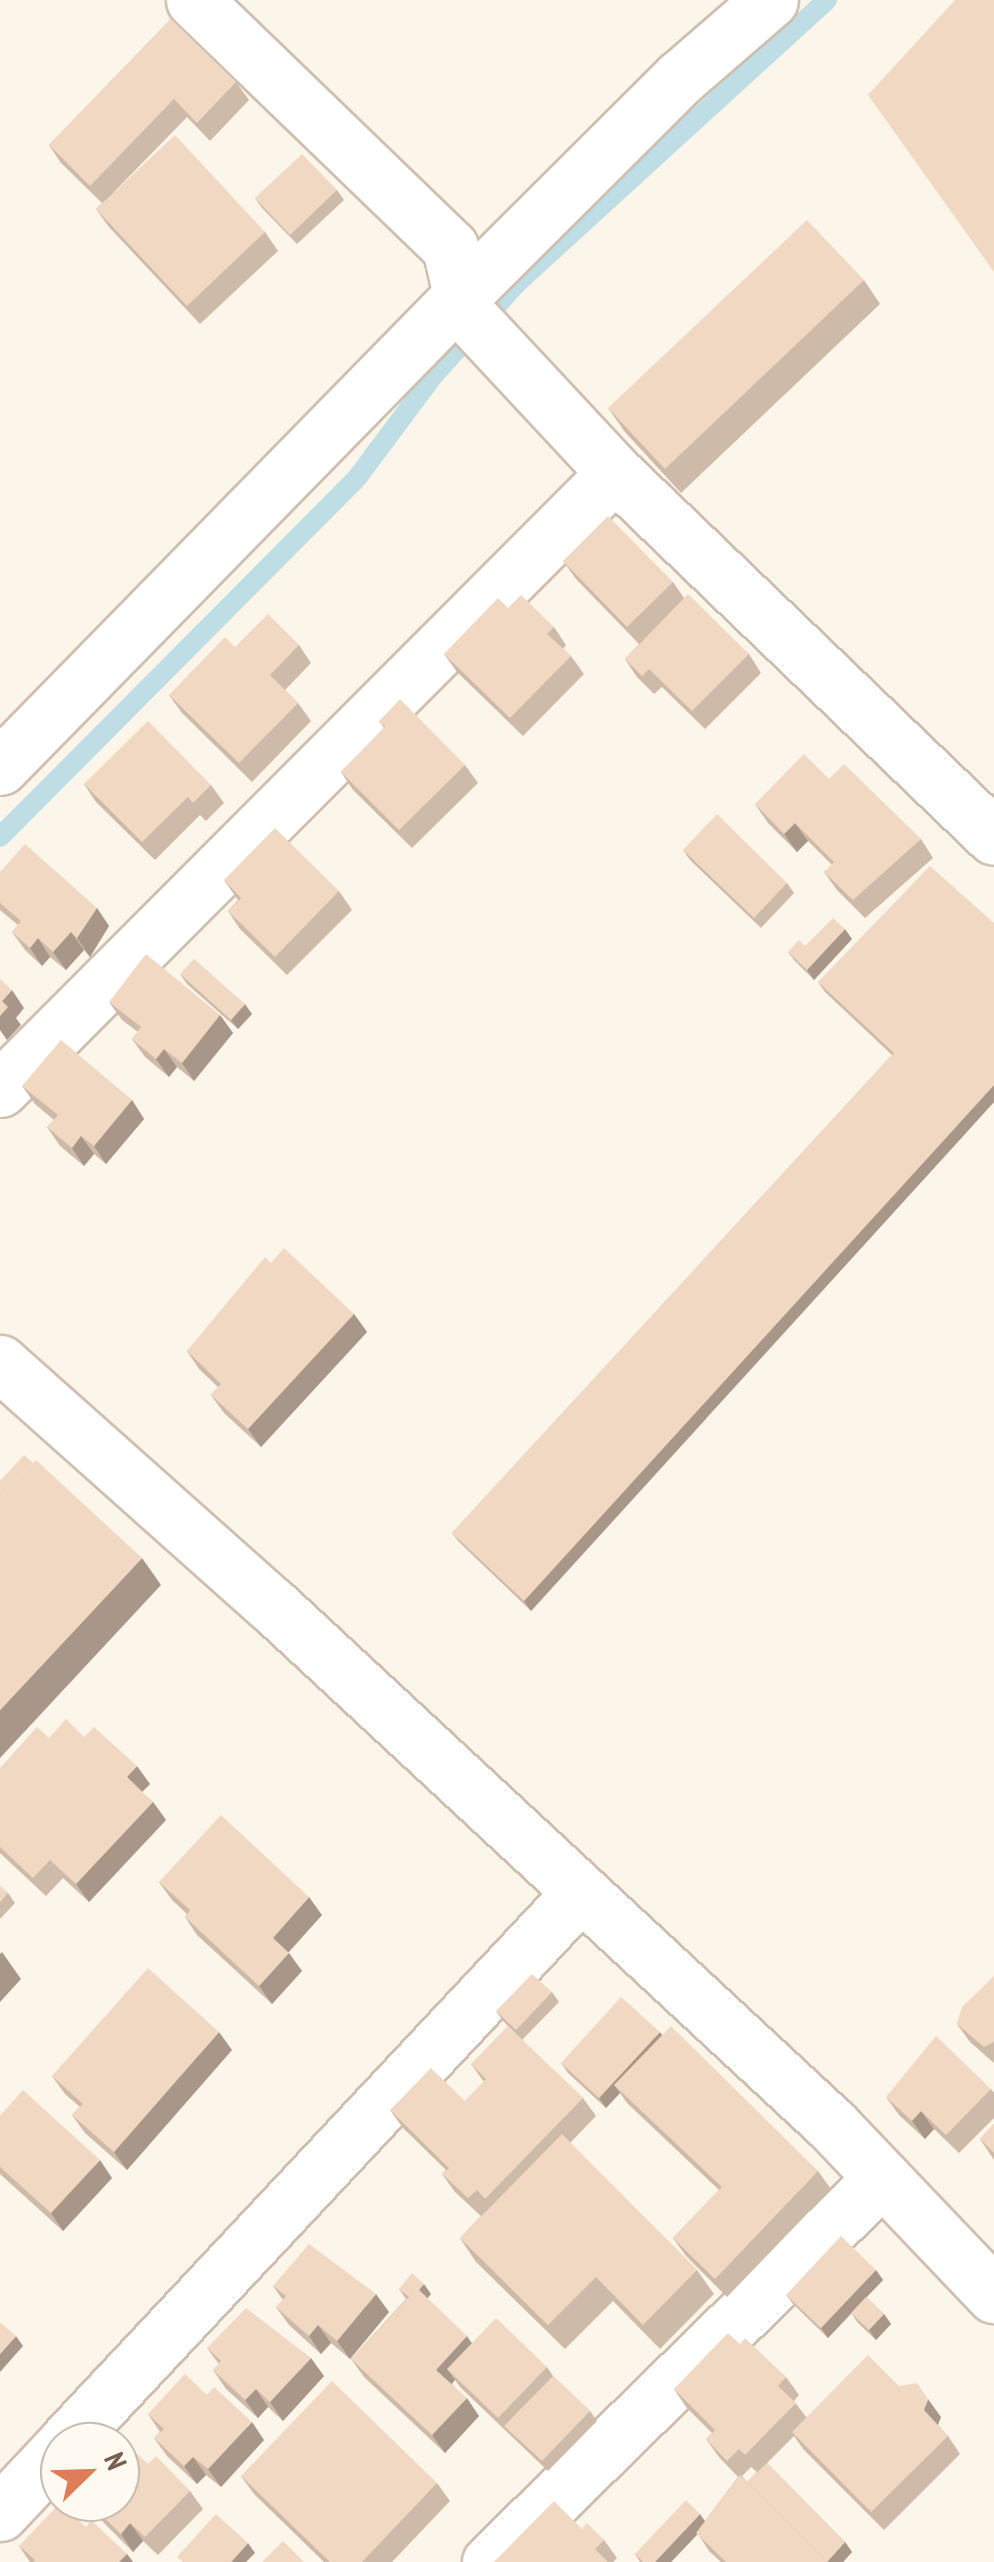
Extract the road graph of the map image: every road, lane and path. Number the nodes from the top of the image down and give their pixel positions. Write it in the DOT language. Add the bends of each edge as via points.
graph roads {
  1 [pos="194,0"];
  2 [pos="770,0"];
  3 [pos="461,296"];
  4 [pos="615,473"];
  5 [pos="0,768"];
  6 [pos="994,837"];
  7 [pos="0,1089"];
  8 [pos="0,1364"];
  9 [pos="581,1892"];
  10 [pos="882,2178"];
  11 [pos="994,2295"];
  12 [pos="85,2422"];
  13 [pos="40,2470"];
  14 [pos="0,2513"];
  15 [pos="490,2562"];
  1 -- 3 [label="street" via="450,246"];
  2 -- 3 [label="street" via="680,78"];
  3 -- 4 [label="street" via="464,312"];
  3 -- 5 [label="street"];
  4 -- 6 [label="street"];
  4 -- 7 [label="street"];
  8 -- 9 [label="street"];
  9 -- 10 [label="street"];
  9 -- 12 [label="street"];
  10 -- 11 [label="street"];
  10 -- 15 [label="street"];
  13 -- 14 [label="street"];
}
